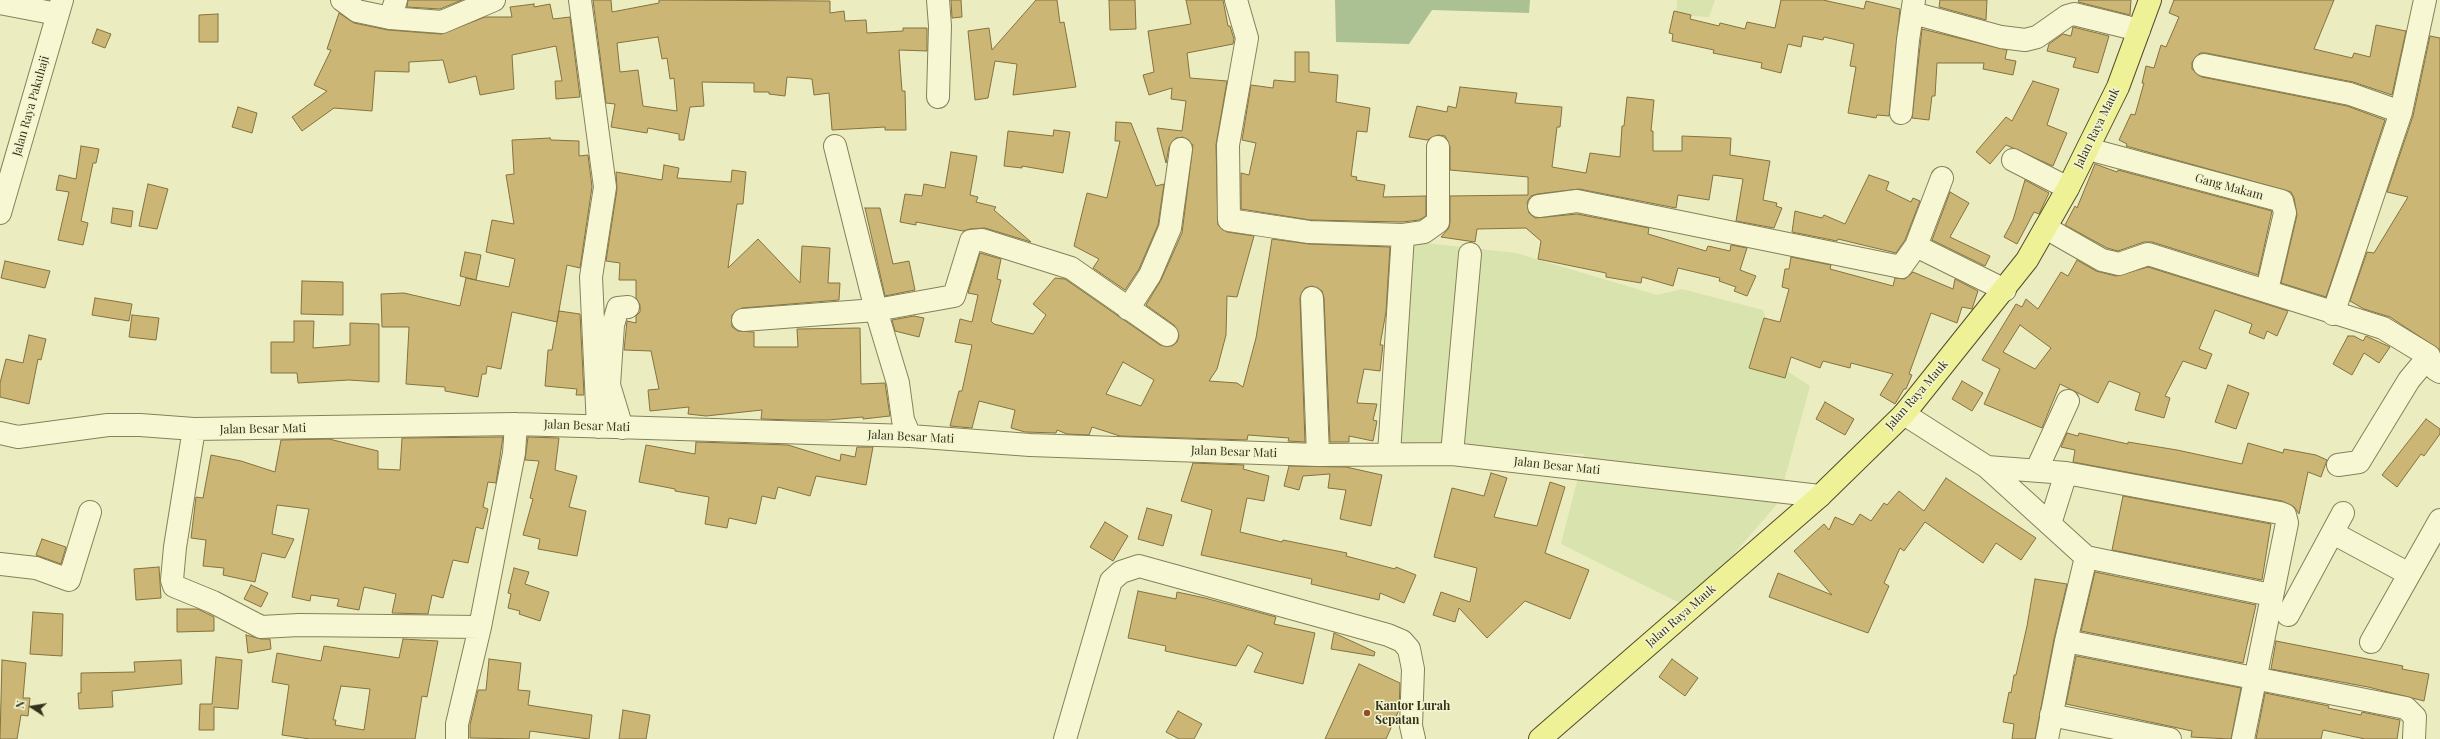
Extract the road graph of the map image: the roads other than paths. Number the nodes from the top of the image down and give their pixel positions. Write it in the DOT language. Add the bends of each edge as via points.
graph roads {
  1 [pos="342,0"];
  2 [pos="494,0"];
  3 [pos="580,0"];
  4 [pos="938,0"];
  5 [pos="1236,0"];
  6 [pos="2150,0"];
  7 [pos="2425,0"];
  8 [pos="0,3"];
  9 [pos="1914,6"];
  10 [pos="60,7"];
  11 [pos="393,9"];
  12 [pos="2139,30"];
  13 [pos="2204,65"];
  14 [pos="938,97"];
  15 [pos="2401,112"];
  16 [pos="1901,113"];
  17 [pos="835,146"];
  18 [pos="1438,148"];
  19 [pos="1181,149"];
  20 [pos="2088,149"];
  21 [pos="2013,160"];
  22 [pos="1942,178"];
  23 [pos="2068,188"];
  24 [pos="1539,206"];
  25 [pos="0,213"];
  26 [pos="2046,228"];
  27 [pos="1403,235"];
  28 [pos="1916,246"];
  29 [pos="1470,254"];
  30 [pos="2004,290"];
  31 [pos="2267,290"];
  32 [pos="1312,298"];
  33 [pos="628,307"];
  34 [pos="1128,309"];
  35 [pos="876,310"];
  36 [pos="2333,314"];
  37 [pos="743,320"];
  38 [pos="1166,335"];
  39 [pos="2434,364"];
  40 [pos="2068,401"];
  41 [pos="1904,414"];
  42 [pos="516,424"];
  43 [pos="598,427"];
  44 [pos="622,428"];
  45 [pos="194,429"];
  46 [pos="0,433"];
  47 [pos="910,436"];
  48 [pos="1318,454"];
  49 [pos="1389,454"];
  50 [pos="1452,454"];
  51 [pos="2338,465"];
  52 [pos="1987,467"];
  53 [pos="2036,469"];
  54 [pos="2066,472"];
  55 [pos="1820,496"];
  56 [pos="90,512"];
  57 [pos="2343,513"];
  58 [pos="2440,520"];
  59 [pos="2050,524"];
  60 [pos="2333,533"];
  61 [pos="2086,557"];
  62 [pos="0,564"];
  63 [pos="2409,574"];
  64 [pos="2271,595"];
  65 [pos="2288,615"];
  66 [pos="480,627"];
  67 [pos="2066,641"];
  68 [pos="2371,642"];
  69 [pos="2255,680"];
  70 [pos="2052,715"];
  71 [pos="457,739"];
  72 [pos="1065,739"];
  73 [pos="1414,739"];
  74 [pos="1540,739"];
  75 [pos="2047,739"];
  76 [pos="2170,739"];
  77 [pos="2243,739"];
  78 [pos="2414,739"];
  1 -- 11 [label="street" via="357,11"];
  2 -- 11 [label="street" via="442,22"];
  3 -- 43 [label="street" via="605,187 591,278"];
  4 -- 14 [label="street"];
  5 -- 27 [label="street" via="1247,38 1228,145 1229,220 1309,232"];
  6 -- 12 [label="main road, Jalan Raya Mauk"];
  7 -- 15 [label="street"];
  8 -- 10 [label="street"];
  9 -- 12 [label="street" via="2002,37 2026,40 2037,38 2067,16 2074,14"];
  9 -- 16 [label="street"];
  10 -- 25 [label="street, Jalan Raya Pakuhaji"];
  12 -- 20 [label="main road, Jalan Raya Mauk" via="2118,87"];
  13 -- 15 [label="street" via="2350,94"];
  15 -- 36 [label="street"];
  17 -- 35 [label="street"];
  18 -- 27 [label="street" via="1438,222 1424,232"];
  19 -- 34 [label="street" via="1170,228 1150,275"];
  20 -- 23 [label="main road, Jalan Raya Mauk"];
  20 -- 31 [label="street, Gang Makam" via="2282,201 2285,213"];
  21 -- 23 [label="street"];
  22 -- 28 [label="street"];
  23 -- 26 [label="main road, Jalan Raya Mauk"];
  24 -- 28 [label="street" via="1577,201 1901,268"];
  26 -- 30 [label="main road, Jalan Raya Mauk" via="2027,260"];
  26 -- 31 [label="street" via="2102,260 2119,264 2148,254"];
  27 -- 49 [label="street"];
  28 -- 30 [label="street"];
  29 -- 50 [label="street"];
  30 -- 41 [label="main road, Jalan Raya Mauk"];
  31 -- 36 [label="street"];
  32 -- 48 [label="street"];
  33 -- 44 [label="street" via="618,308 613,325 610,385"];
  34 -- 35 [label="street" via="1071,268 982,240 972,241 954,296"];
  34 -- 38 [label="street"];
  35 -- 37 [label="street"];
  35 -- 47 [label="street" via="898,383 903,420"];
  36 -- 39 [label="street" via="2383,328"];
  39 -- 51 [label="street" via="2409,380 2359,462"];
  40 -- 53 [label="street"];
  41 -- 52 [label="street"];
  41 -- 55 [label="main road, Jalan Raya Mauk"];
  42 -- 43 [label="street, Jalan Besar Mati"];
  42 -- 45 [label="street, Jalan Besar Mati"];
  42 -- 66 [label="street" via="514,453"];
  43 -- 44 [label="street, Jalan Besar Mati"];
  44 -- 47 [label="street, Jalan Besar Mati"];
  45 -- 46 [label="street, Jalan Besar Mati" via="108,425 18,436"];
  45 -- 66 [label="street" via="176,547 172,580 174,586 214,602 261,627"];
  47 -- 48 [label="street, Jalan Besar Mati" via="1030,445"];
  48 -- 49 [label="street, Jalan Besar Mati"];
  49 -- 50 [label="street, Jalan Besar Mati"];
  50 -- 55 [label="street, Jalan Besar Mati"];
  52 -- 53 [label="street"];
  52 -- 59 [label="street"];
  53 -- 54 [label="street"];
  54 -- 59 [label="street"];
  54 -- 64 [label="street" via="2283,513 2287,523"];
  55 -- 74 [label="main road, Jalan Raya Mauk"];
  56 -- 62 [label="street" via="69,580 36,568"];
  57 -- 60 [label="street"];
  58 -- 63 [label="street"];
  59 -- 61 [label="street"];
  60 -- 63 [label="street"];
  60 -- 65 [label="street"];
  61 -- 64 [label="street"];
  61 -- 67 [label="street"];
  63 -- 68 [label="street"];
  64 -- 69 [label="street"];
  66 -- 71 [label="street" via="457,724"];
  67 -- 69 [label="street"];
  67 -- 70 [label="street"];
  69 -- 77 [label="street"];
  69 -- 78 [label="street" via="2406,708 2415,717"];
  70 -- 75 [label="street"];
  70 -- 76 [label="street"];
  72 -- 73 [label="street" via="1111,581 1121,572 1139,566 1402,641 1409,649 1413,669 1411,726"];
}
